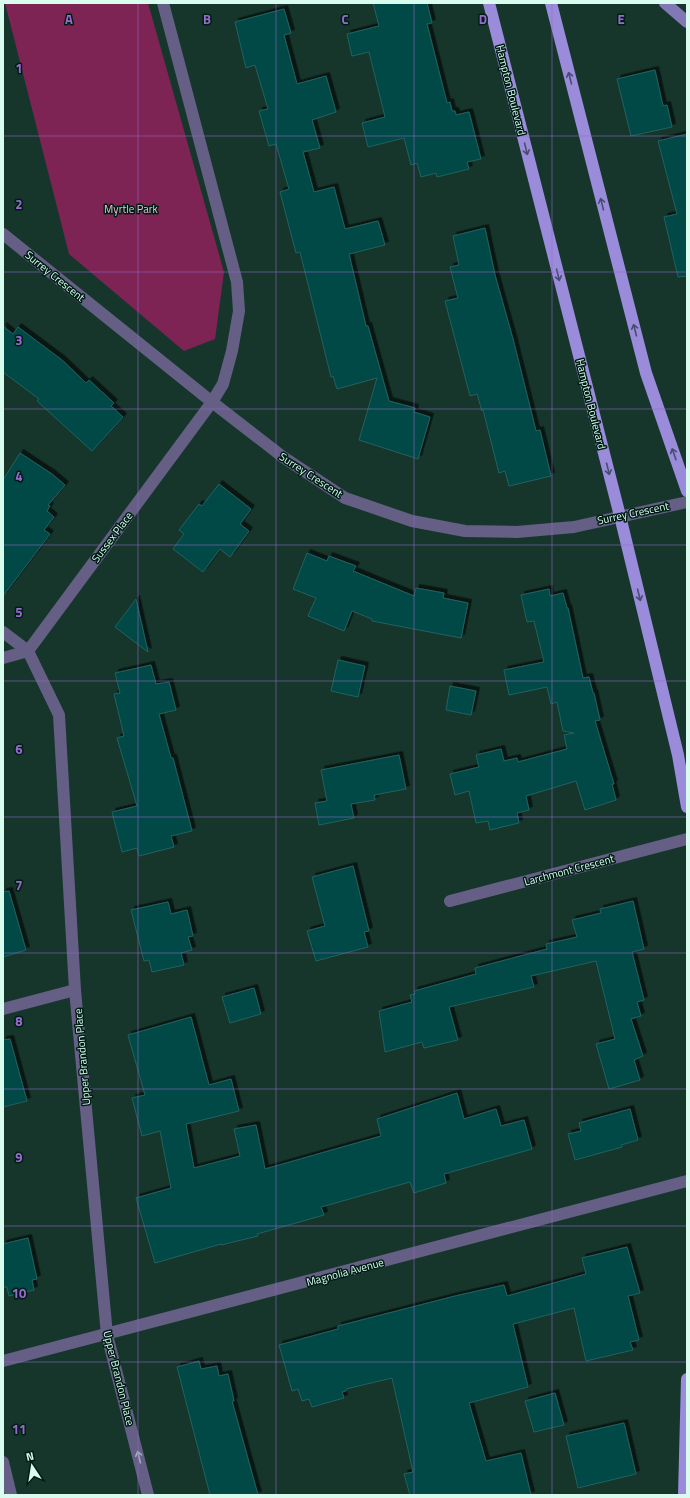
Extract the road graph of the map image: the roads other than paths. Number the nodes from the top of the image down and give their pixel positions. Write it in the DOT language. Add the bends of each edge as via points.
graph roads {
  1 [pos="163,3"];
  2 [pos="489,3"];
  3 [pos="551,3"];
  4 [pos="665,3"];
  5 [pos="687,22"];
  6 [pos="3,234"];
  7 [pos="212,402"];
  8 [pos="687,491"];
  9 [pos="687,502"];
  10 [pos="620,516"];
  11 [pos="3,632"];
  12 [pos="28,651"];
  13 [pos="3,658"];
  14 [pos="687,807"];
  15 [pos="687,839"];
  16 [pos="450,901"];
  17 [pos="75,990"];
  18 [pos="3,1008"];
  19 [pos="687,1181"];
  20 [pos="107,1335"];
  21 [pos="3,1362"];
  22 [pos="687,1379"];
  23 [pos="3,1462"];
  24 [pos="11,1495"];
  25 [pos="148,1495"];
  26 [pos="684,1495"];
  1 -- 7 [label="street" via="237,282 239,311 232,351 223,384"];
  2 -- 10 [label="main road, Hampton Boulevard, one-way"];
  8 -- 3 [label="main road, one-way" via="646,373"];
  4 -- 5 [label="main road"];
  6 -- 7 [label="street, Surrey Crescent"];
  7 -- 10 [label="street, Surrey Crescent" via="282,457 346,498 412,521 465,531 517,532 574,527"];
  7 -- 12 [label="street, Sussex Place"];
  9 -- 10 [label="street, Surrey Crescent"];
  10 -- 14 [label="main road, Hampton Boulevard, one-way" via="678,755"];
  11 -- 12 [label="street, Upper Brandon Place"];
  12 -- 13 [label="street"];
  12 -- 17 [label="street, Upper Brandon Place" via="60,715"];
  15 -- 16 [label="street, Larchmont Crescent"];
  17 -- 18 [label="street"];
  17 -- 20 [label="street, Upper Brandon Place"];
  19 -- 20 [label="street, Magnolia Avenue"];
  20 -- 21 [label="street, Magnolia Avenue"];
  25 -- 20 [label="street, Upper Brandon Place, one-way"];
  22 -- 26 [label="main road"];
  23 -- 24 [label="street"];
}
